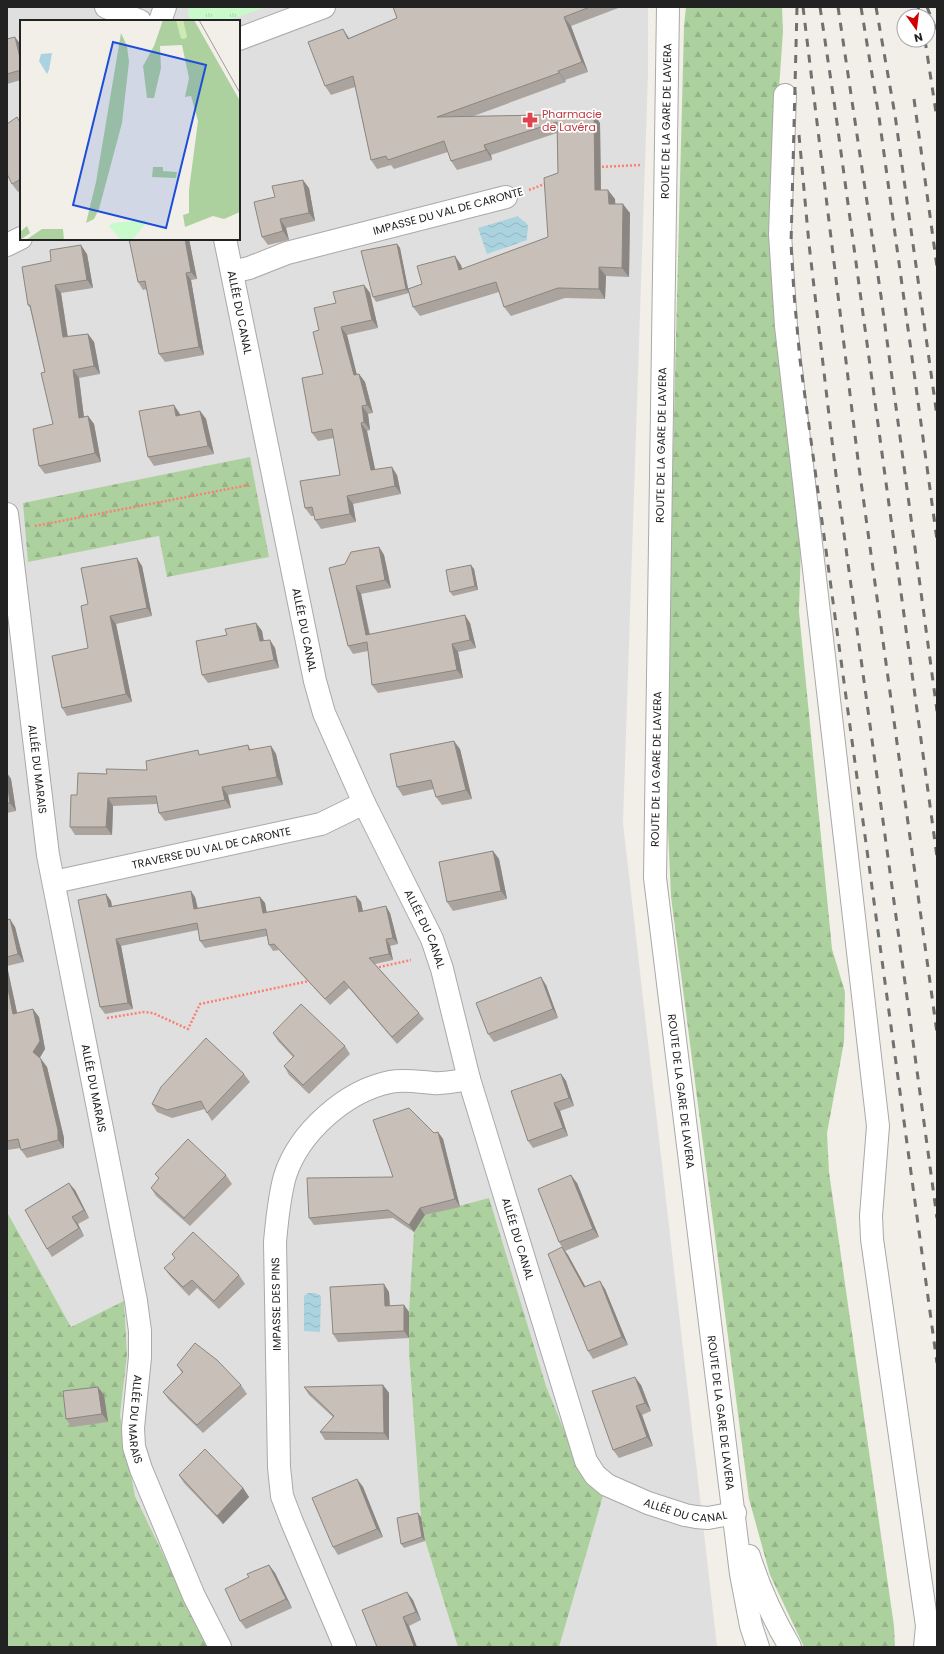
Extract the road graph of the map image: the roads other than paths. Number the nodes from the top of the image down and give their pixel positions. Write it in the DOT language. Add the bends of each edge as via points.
graph roads {
  1 [pos="106,7"];
  2 [pos="165,7"];
  3 [pos="324,7"];
  4 [pos="666,12"];
  5 [pos="138,20"];
  6 [pos="160,20"];
  7 [pos="240,39"];
  8 [pos="785,95"];
  9 [pos="506,197"];
  10 [pos="20,239"];
  11 [pos="225,240"];
  12 [pos="7,246"];
  13 [pos="232,272"];
  14 [pos="8,522"];
  15 [pos="364,803"];
  16 [pos="54,882"];
  17 [pos="469,1079"];
  18 [pos="735,1513"];
  19 [pos="220,1647"];
  20 [pos="345,1647"];
  21 [pos="758,1647"];
  22 [pos="790,1647"];
  23 [pos="925,1647"];
  1 -- 5 [label="street"];
  2 -- 6 [label="street"];
  3 -- 7 [label="street"];
  4 -- 18 [label="street, ROUTE DE LA GARE DE LAVERA" via="655,878"];
  8 -- 23 [label="street" via="780,234 786,326 878,1126 871,1216 872,1239 926,1626"];
  9 -- 13 [label="street, IMPASSE DU VAL DE CARONTE" via="287,253"];
  10 -- 12 [label="street"];
  11 -- 13 [label="street, ALLÉE DU CANAL"];
  13 -- 15 [label="street, ALLÉE DU CANAL" via="315,681 324,713"];
  14 -- 16 [label="street, ALLÉE DU MARAIS" via="48,855"];
  15 -- 16 [label="street, TRAVERSE DU VAL DE CARONTE" via="321,824"];
  15 -- 17 [label="street, ALLÉE DU CANAL" via="432,939"];
  16 -- 19 [label="street, ALLÉE DU MARAIS" via="136,1301 140,1357 132,1428 134,1447 194,1596"];
  17 -- 18 [label="street, ALLÉE DU CANAL" via="586,1461 595,1475 607,1485 648,1503 696,1517 708,1518"];
  17 -- 20 [label="street, IMPASSE DES PINS" via="434,1083 392,1082 368,1088 347,1100 315,1127 298,1150 285,1175 275,1242 279,1467 282,1496"];
  18 -- 21 [label="street, ROUTE DE LA GARE DE LAVERA" via="746,1601"];
  18 -- 22 [label="street, ROUTE DE LA GARE DE LAVERA" via="758,1583"];
}
